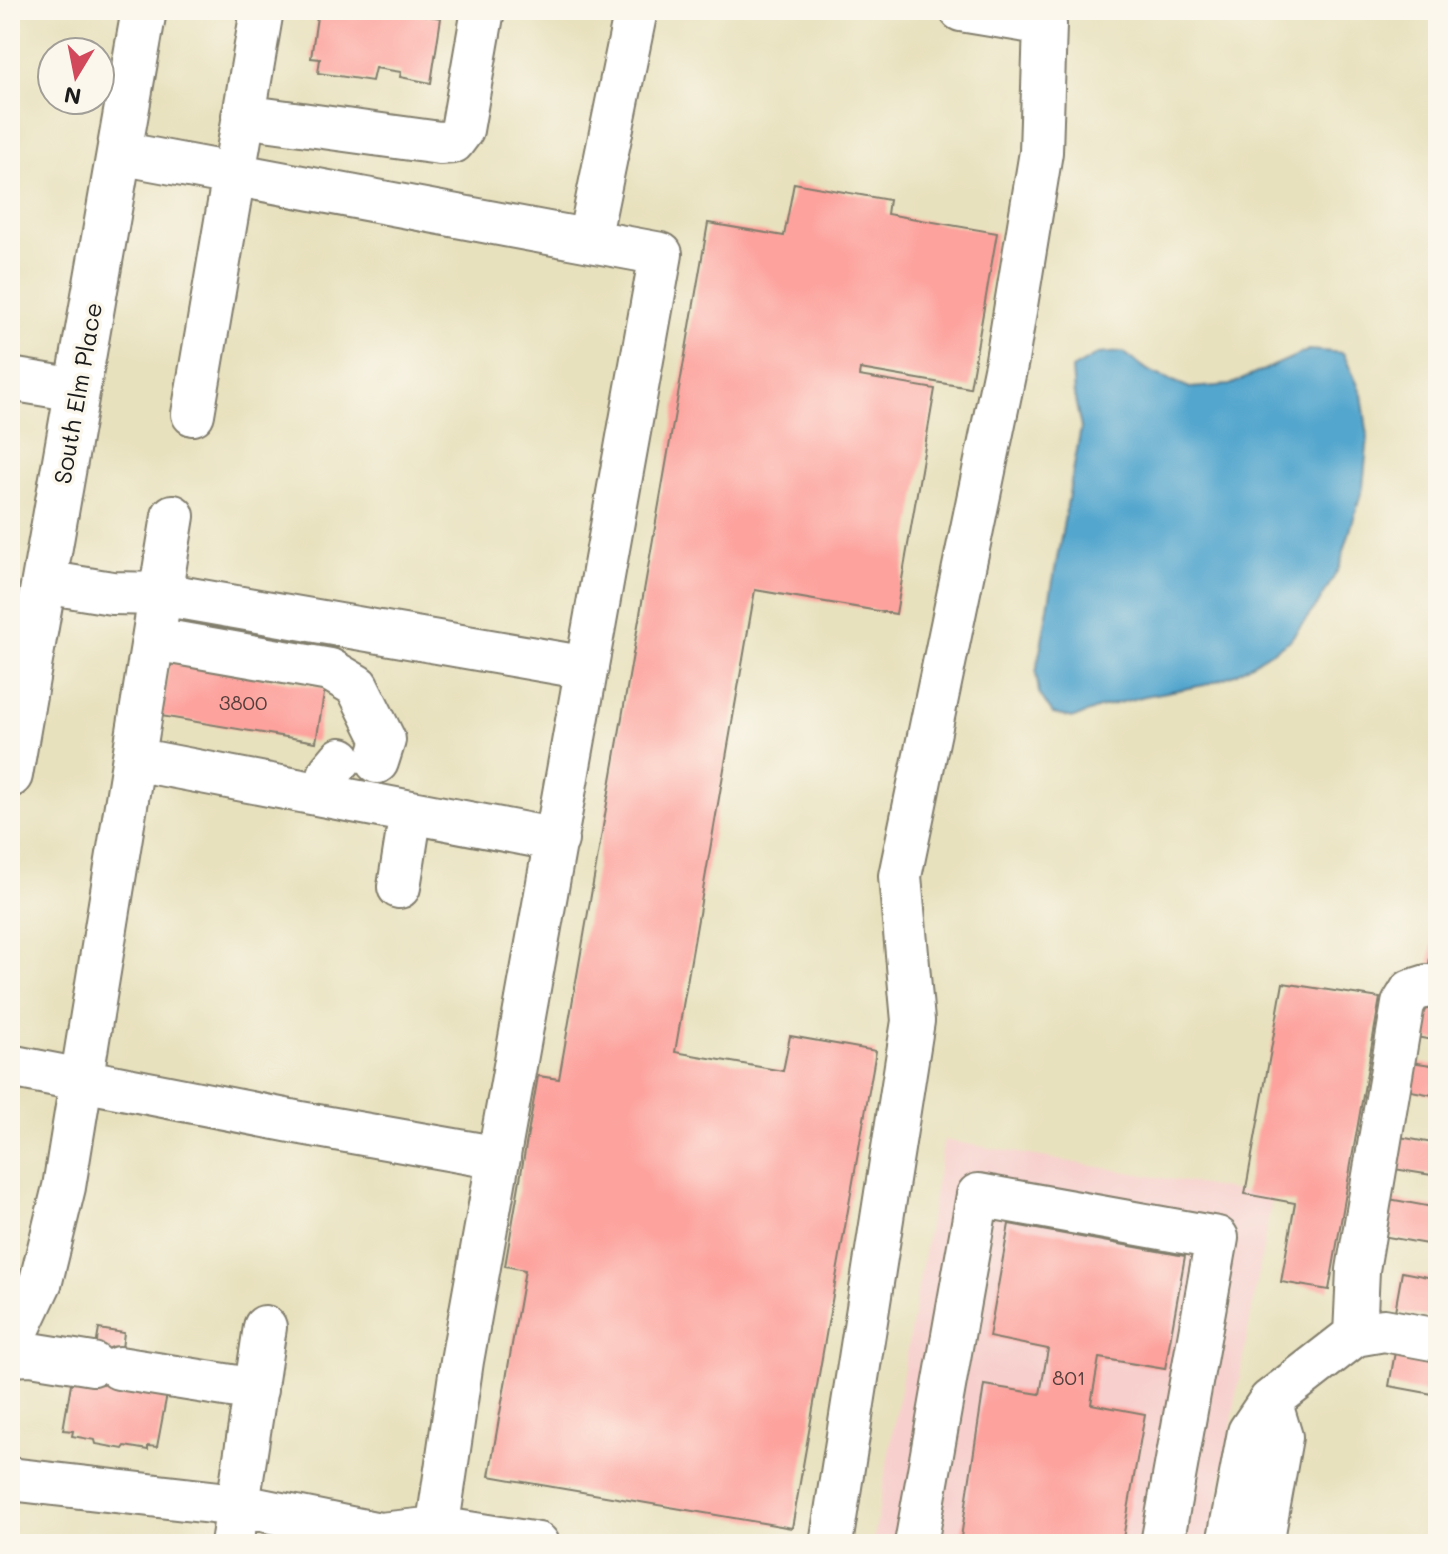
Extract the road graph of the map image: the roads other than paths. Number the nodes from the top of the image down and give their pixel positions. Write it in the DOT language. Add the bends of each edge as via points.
graph roads {
  1 [pos="144,10"];
  2 [pos="262,10"];
  3 [pos="483,10"];
  4 [pos="636,10"];
  5 [pos="961,10"];
  6 [pos="243,116"];
  7 [pos="119,153"];
  8 [pos="233,174"];
  9 [pos="589,240"];
  10 [pos="10,379"];
  11 [pos="77,390"];
  12 [pos="193,414"];
  13 [pos="173,516"];
  14 [pos="44,582"];
  15 [pos="161,594"];
  16 [pos="154,639"];
  17 [pos="587,668"];
  18 [pos="134,759"];
  19 [pos="351,764"];
  20 [pos="10,775"];
  21 [pos="411,812"];
  22 [pos="557,840"];
  23 [pos="399,887"];
  24 [pos="1438,988"];
  25 [pos="10,1066"];
  26 [pos="81,1079"];
  27 [pos="499,1158"];
  28 [pos="265,1327"];
  29 [pos="1355,1335"];
  30 [pos="1438,1340"];
  31 [pos="10,1347"];
  32 [pos="10,1355"];
  33 [pos="256,1390"];
  34 [pos="1270,1401"];
  35 [pos="10,1479"];
  36 [pos="235,1525"];
  37 [pos="436,1536"];
  38 [pos="538,1544"];
  39 [pos="831,1544"];
  40 [pos="916,1544"];
  41 [pos="1162,1544"];
  42 [pos="1228,1544"];
  43 [pos="1262,1544"];
  1 -- 7 [label="main road, South Elm Place"];
  2 -- 6 [label="lane"];
  3 -- 6 [label="lane" via="462,130 453,142"];
  4 -- 9 [label="lane"];
  5 -- 39 [label="lane" via="1045,24 1041,152 1007,360 900,876 913,1021"];
  6 -- 8 [label="lane"];
  7 -- 8 [label="lane"];
  7 -- 11 [label="main road, South Elm Place"];
  8 -- 9 [label="lane"];
  8 -- 12 [label="lane"];
  9 -- 17 [label="lane" via="661,254"];
  10 -- 11 [label="lane"];
  11 -- 14 [label="main road, South Elm Place"];
  13 -- 15 [label="lane"];
  14 -- 15 [label="lane" via="112,593"];
  14 -- 20 [label="main road, South Elm Place"];
  15 -- 16 [label="lane"];
  15 -- 17 [label="lane"];
  16 -- 18 [label="lane"];
  16 -- 19 [label="lane" via="330,670 357,686"];
  17 -- 22 [label="lane"];
  18 -- 19 [label="lane"];
  18 -- 26 [label="lane"];
  19 -- 21 [label="lane"];
  21 -- 22 [label="lane"];
  21 -- 23 [label="lane"];
  22 -- 27 [label="lane"];
  24 -- 29 [label="lane" via="1411,991 1403,1004 1358,1270"];
  25 -- 26 [label="lane"];
  26 -- 27 [label="lane"];
  26 -- 31 [label="lane" via="64,1187 41,1281"];
  27 -- 37 [label="lane"];
  28 -- 33 [label="lane"];
  29 -- 30 [label="lane" via="1384,1330"];
  29 -- 34 [label="lane"];
  32 -- 33 [label="lane"];
  33 -- 36 [label="lane"];
  34 -- 42 [label="lane" via="1249,1432"];
  34 -- 43 [label="lane" via="1281,1437"];
  35 -- 36 [label="lane"];
  36 -- 37 [label="lane"];
  37 -- 38 [label="lane"];
  40 -- 41 [label="lane" via="978,1195 1217,1238"];
}
